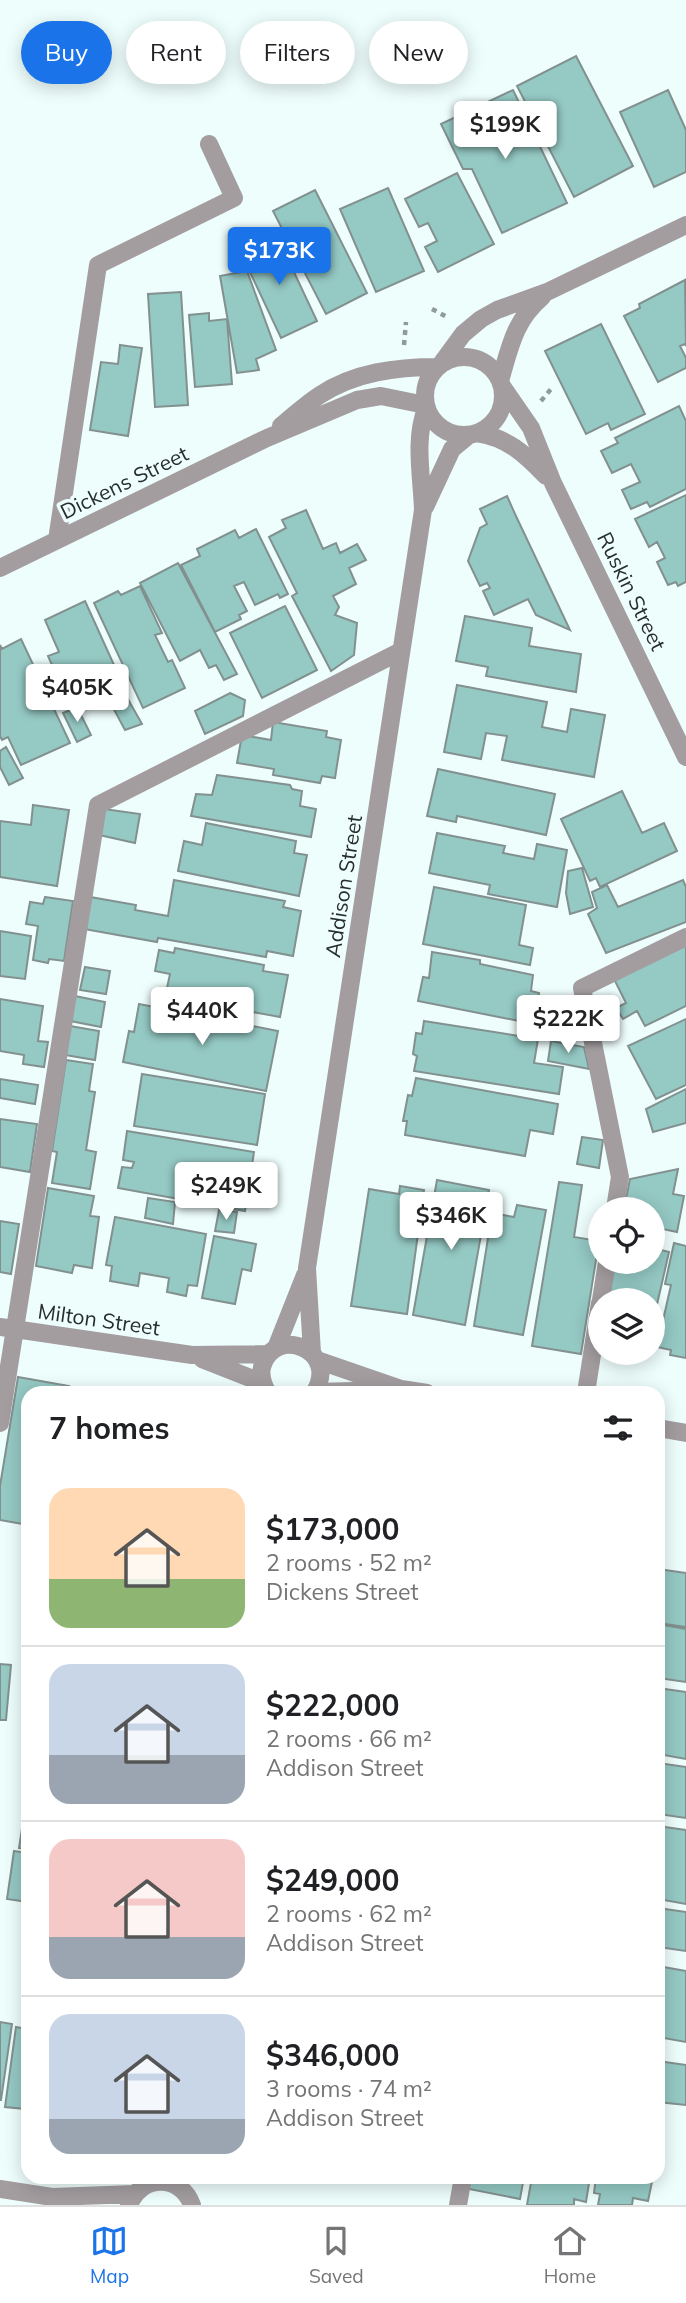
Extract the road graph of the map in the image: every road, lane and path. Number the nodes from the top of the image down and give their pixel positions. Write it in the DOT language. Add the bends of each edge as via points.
graph roads {
  1 [pos="209,144"];
  2 [pos="686,225"];
  3 [pos="547,292"];
  4 [pos="439,365"];
  5 [pos="501,384"];
  6 [pos="426,407"];
  7 [pos="472,434"];
  8 [pos="267,438"];
  9 [pos="553,483"];
  10 [pos="423,510"];
  11 [pos="57,540"];
  12 [pos="0,568"];
  13 [pos="401,651"];
  14 [pos="686,757"];
  15 [pos="686,937"];
  16 [pos="617,1197"];
  17 [pos="307,1268"];
  18 [pos="7,1328"];
  19 [pos="272,1351"];
  20 [pos="192,1355"];
  21 [pos="315,1357"];
  22 [pos="591,1365"];
  23 [pos="261,1386"];
  24 [pos="264,1386"];
  25 [pos="317,1386"];
  26 [pos="393,1386"];
  27 [pos="587,1386"];
  28 [pos="0,1423"];
  29 [pos="665,1429"];
  30 [pos="686,1433"];
  31 [pos="160,2184"];
  32 [pos="169,2184"];
  33 [pos="462,2184"];
  34 [pos="0,2189"];
  35 [pos="141,2190"];
  36 [pos="188,2196"];
  37 [pos="52,2197"];
  38 [pos="73,2205"];
  39 [pos="458,2205"];
  1 -- 11 [label="street" via="234,198 98,265"];
  2 -- 3 [label="street"];
  3 -- 4 [label="street" via="481,319"];
  3 -- 5 [label="street" via="520,320"];
  4 -- 5 [label="street" via="463,357 478,359 492,368"];
  4 -- 6 [label="street" via="426,384"];
  4 -- 8 [label="street, Dickens Street" via="385,370 348,381 316,397"];
  5 -- 7 [label="street" via="503,401 498,415 489,426"];
  5 -- 9 [label="street, Ruskin Street" via="531,428"];
  6 -- 7 [label="street" via="447,431"];
  6 -- 8 [label="street, Dickens Street" via="393,397 363,398"];
  6 -- 10 [label="street, Addison Street" via="420,445"];
  7 -- 9 [label="street, Ruskin Street" via="494,436 511,444"];
  7 -- 10 [label="street, Addison Street" via="452,449"];
  8 -- 11 [label="street, Dickens Street"];
  9 -- 14 [label="street, Ruskin Street"];
  10 -- 13 [label="street, Addison Street"];
  11 -- 12 [label="street, Dickens Street"];
  13 -- 17 [label="street, Addison Street"];
  13 -- 18 [label="street" via="98,805"];
  15 -- 16 [label="street" via="582,988 620,1177"];
  17 -- 19 [label="street, Addison Street"];
  17 -- 21 [label="street, Addison Street"];
  18 -- 20 [label="street, Milton Street"];
  18 -- 28 [label="street"];
  19 -- 20 [label="street, Milton Street"];
  19 -- 21 [label="street, Milton Street" via="294,1345"];
  19 -- 24 [label="street, Addison Street" via="263,1363"];
  20 -- 23 [label="street, Milton Street"];
  21 -- 25 [label="street, Addison Street" via="320,1377"];
  21 -- 26 [label="street"];
  22 -- 27 [label="street"];
  29 -- 30 [label="street"];
  31 -- 35 [label="street"];
  32 -- 36 [label="street"];
  33 -- 39 [label="street"];
  34 -- 37 [label="street"];
  35 -- 37 [label="street"];
  37 -- 38 [label="street"];
}
